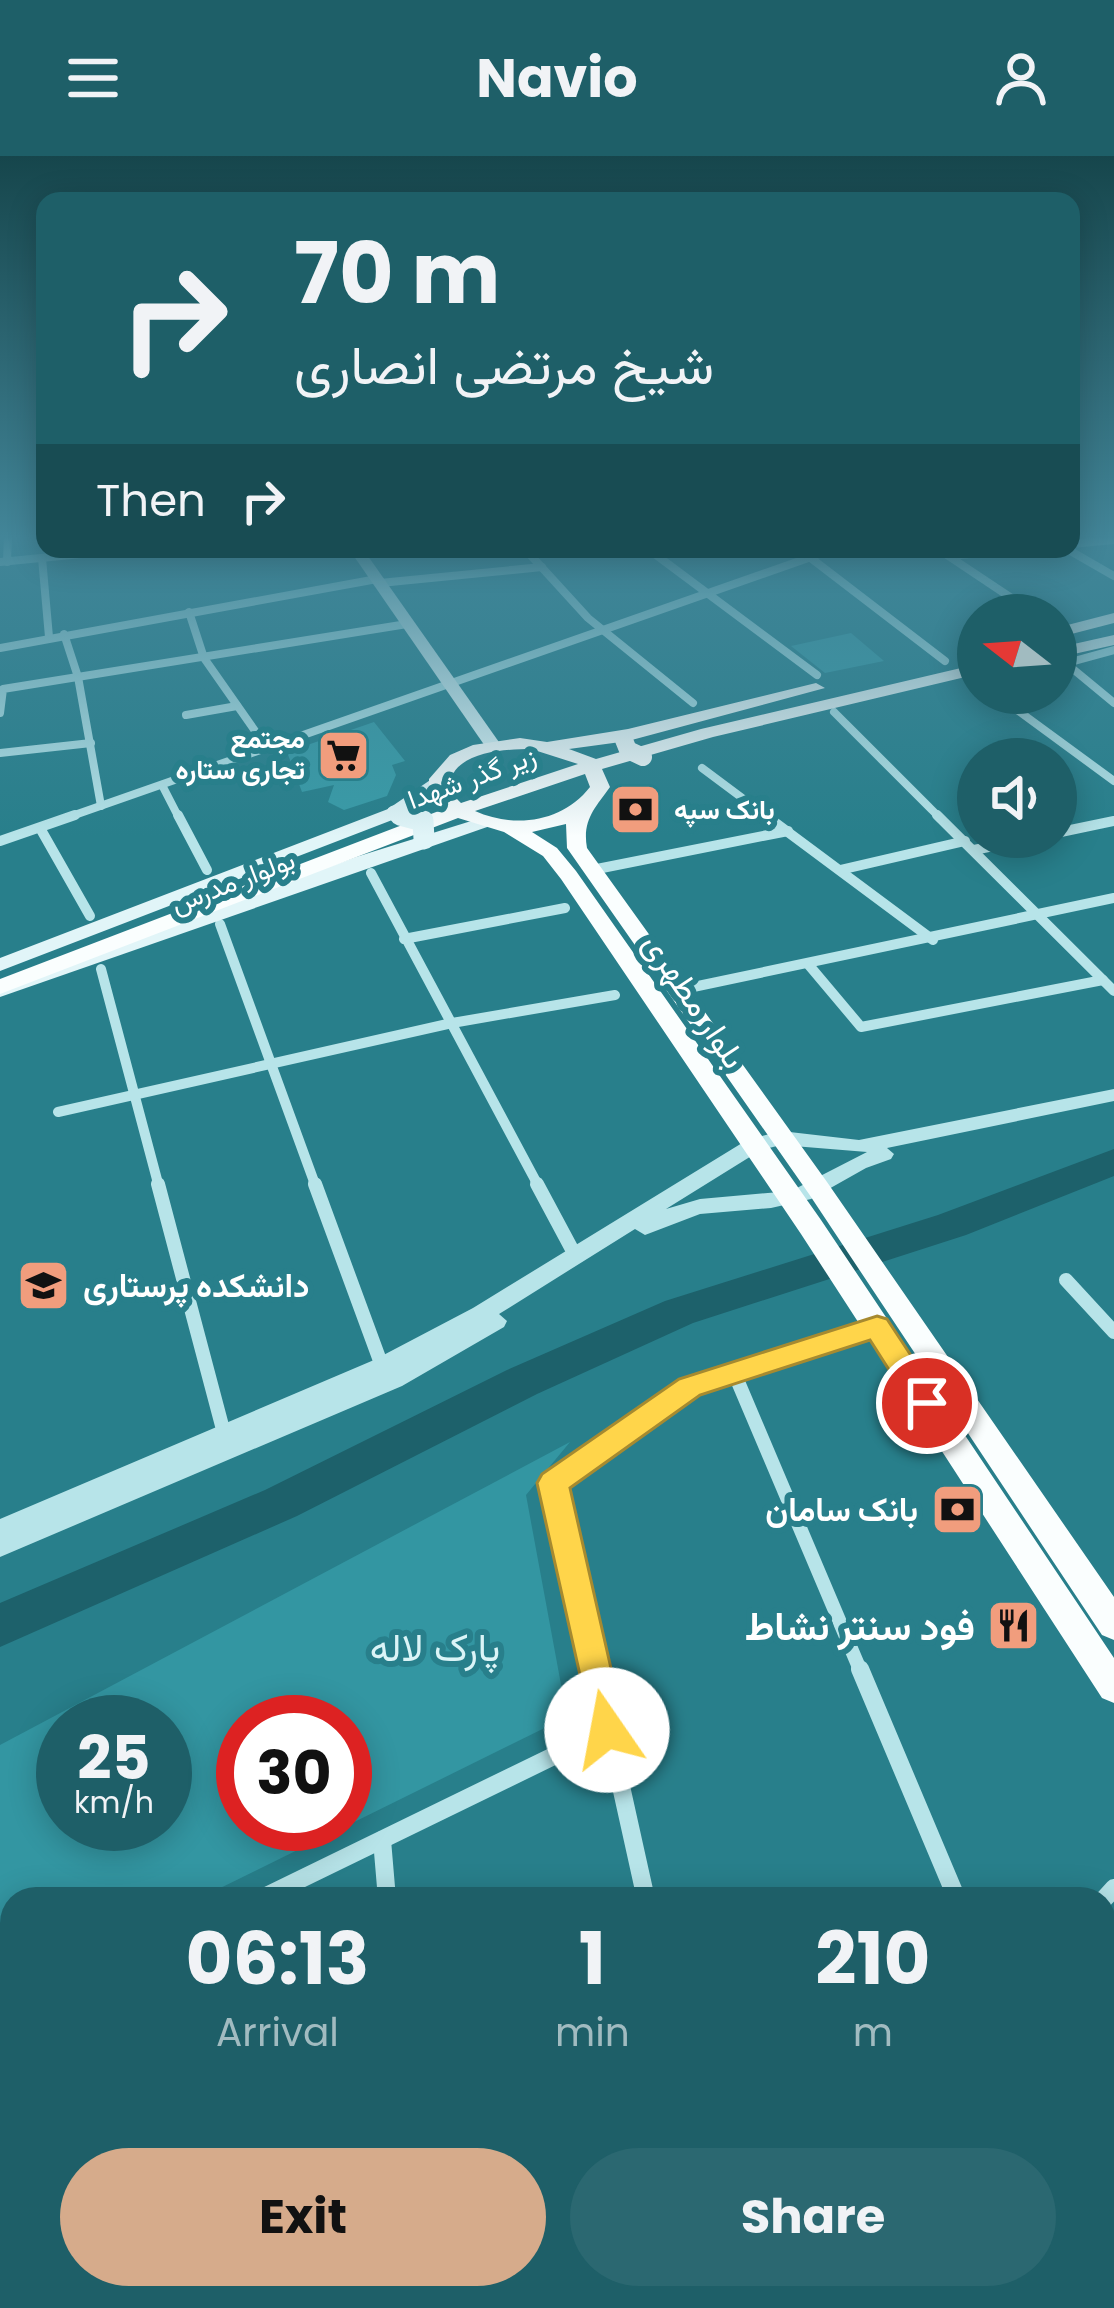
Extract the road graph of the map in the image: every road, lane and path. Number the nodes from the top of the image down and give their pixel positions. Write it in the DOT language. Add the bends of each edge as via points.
graph roads {
  1 [pos="57,635"];
  2 [pos="64,635"];
  3 [pos="197,635"];
  4 [pos="339,635"];
  5 [pos="415,635"];
  6 [pos="586,635"];
  7 [pos="608,635"];
  8 [pos="765,635"];
  9 [pos="912,635"];
  10 [pos="49,637"];
  11 [pos="1114,640"];
  12 [pos="0,648"];
  13 [pos="1114,650"];
  14 [pos="1077,653"];
  15 [pos="1077,657"];
  16 [pos="204,658"];
  17 [pos="957,658"];
  18 [pos="957,659"];
  19 [pos="945,661"];
  20 [pos="1077,674"];
  21 [pos="817,675"];
  22 [pos="78,677"];
  23 [pos="957,678"];
  24 [pos="957,679"];
  25 [pos="449,684"];
  26 [pos="693,703"];
  27 [pos="1114,703"];
  28 [pos="237,706"];
  29 [pos="0,712"];
  30 [pos="834,712"];
  31 [pos="1023,714"];
  32 [pos="186,715"];
  33 [pos="626,737"];
  34 [pos="91,743"];
  35 [pos="493,745"];
  36 [pos="552,746"];
  37 [pos="267,748"];
  38 [pos="0,753"];
  39 [pos="648,758"];
  40 [pos="702,767"];
  41 [pos="439,779"];
  42 [pos="1114,781"];
  43 [pos="162,785"];
  44 [pos="600,787"];
  45 [pos="101,806"];
  46 [pos="580,811"];
  47 [pos="394,813"];
  48 [pos="1114,821"];
  49 [pos="496,824"];
  50 [pos="40,828"];
  51 [pos="1077,829"];
  52 [pos="788,831"];
  53 [pos="957,834"];
  54 [pos="424,839"];
  55 [pos="0,841"];
  56 [pos="957,848"];
  57 [pos="981,858"];
  58 [pos="207,870"];
  59 [pos="592,870"];
  60 [pos="840,870"];
  61 [pos="370,873"];
  62 [pos="1114,898"];
  63 [pos="565,908"];
  64 [pos="90,916"];
  65 [pos="1037,916"];
  66 [pos="220,923"];
  67 [pos="404,940"];
  68 [pos="933,940"];
  69 [pos="808,964"];
  70 [pos="0,967"];
  71 [pos="101,969"];
  72 [pos="1110,986"];
  73 [pos="0,989"];
  74 [pos="679,990"];
  75 [pos="615,994"];
  76 [pos="452,1023"];
  77 [pos="268,1064"];
  78 [pos="135,1095"];
  79 [pos="1114,1095"];
  80 [pos="1114,1107"];
  81 [pos="58,1112"];
  82 [pos="781,1138"];
  83 [pos="754,1145"];
  84 [pos="818,1188"];
  85 [pos="791,1198"];
  86 [pos="824,1222"];
  87 [pos="575,1255"];
  88 [pos="1066,1280"];
  89 [pos="880,1314"];
  90 [pos="1114,1332"];
  91 [pos="382,1366"];
  92 [pos="733,1370"];
  93 [pos="225,1437"];
  94 [pos="0,1530"];
  95 [pos="0,1546"];
  96 [pos="1113,1621"];
  97 [pos="1114,1687"];
  98 [pos="607,1730"];
  99 [pos="382,1840"];
  100 [pos="285,1887"];
  101 [pos="386,1887"];
  102 [pos="643,1887"];
  103 [pos="952,1887"];
  1 -- 10 [label="street"];
  2 -- 22 [label="street"];
  3 -- 16 [label="street"];
  4 -- 16 [label="street"];
  5 -- 25 [label="main road"];
  6 -- 25 [label="street"];
  7 -- 26 [label="street"];
  8 -- 21 [label="street"];
  9 -- 19 [label="street"];
  10 -- 12 [label="street"];
  11 -- 14 [label="main road"];
  13 -- 15 [label="street"];
  16 -- 22 [label="street"];
  16 -- 28 [label="street"];
  17 -- 19 [label="main road"];
  18 -- 70 [label="main road, زیر گذر شهدا" via="535,767"];
  19 -- 33 [label="main road"];
  20 -- 27 [label="street"];
  22 -- 29 [label="street" via="4,689"];
  22 -- 34 [label="street"];
  23 -- 73 [label="main road, زیر گذر شهدا" via="538,781"];
  24 -- 30 [label="main road"];
  25 -- 35 [label="main road"];
  25 -- 37 [label="street"];
  28 -- 32 [label="street"];
  28 -- 37 [label="street"];
  30 -- 39 [label="main road"];
  30 -- 53 [label="street"];
  31 -- 42 [label="street"];
  33 -- 36 [label="main road"];
  33 -- 39 [label="main road, bridge" via="628,750"];
  34 -- 38 [label="street"];
  34 -- 45 [label="street"];
  35 -- 36 [label="main road"];
  35 -- 41 [label="main road" via="457,758"];
  36 -- 44 [label="main road" via="589,762"];
  37 -- 43 [label="street"];
  39 -- 44 [label="main road"];
  40 -- 52 [label="street"];
  41 -- 47 [label="main road, بولوار مدرس"];
  41 -- 49 [label="main road, بلوار مطهری" via="447,804"];
  43 -- 45 [label="street"];
  43 -- 58 [label="street"];
  44 -- 46 [label="main road"];
  45 -- 50 [label="street"];
  46 -- 49 [label="main road" via="535,825"];
  46 -- 59 [label="main road, بلوار مطهری" via="574,832"];
  47 -- 54 [label="main road, bridge" via="423,821"];
  47 -- 70 [label="main road, بولوار مدرس"];
  48 -- 51 [label="street"];
  49 -- 54 [label="main road, بولوار مدرس"];
  49 -- 83 [label="main road, بلوار مطهری" via="550,852 569,875"];
  50 -- 55 [label="street"];
  50 -- 64 [label="street"];
  52 -- 59 [label="street"];
  52 -- 60 [label="street"];
  54 -- 73 [label="main road, بولوار مدرس" via="99,961"];
  56 -- 60 [label="street"];
  57 -- 65 [label="street"];
  59 -- 74 [label="main road, بلوار مطهری"];
  60 -- 68 [label="street"];
  61 -- 67 [label="street"];
  62 -- 65 [label="street"];
  63 -- 67 [label="street"];
  65 -- 68 [label="street"];
  65 -- 72 [label="street"];
  66 -- 77 [label="street"];
  67 -- 76 [label="street"];
  68 -- 69 [label="street"];
  69 -- 72 [label="street" via="861,1027"];
  69 -- 74 [label="street"];
  71 -- 78 [label="street"];
  74 -- 82 [label="main road, بلوار مطهری"];
  75 -- 76 [label="street"];
  76 -- 77 [label="street"];
  76 -- 87 [label="street"];
  77 -- 78 [label="street"];
  77 -- 91 [label="street"];
  78 -- 81 [label="street"];
  78 -- 93 [label="street"];
  79 -- 82 [label="street" via="859,1147"];
  80 -- 84 [label="street" via="865,1157"];
  82 -- 83 [label="street"];
  82 -- 84 [label="main road, بلوار مطهری"];
  83 -- 85 [label="main road, بلوار مطهری"];
  83 -- 87 [label="street"];
  84 -- 85 [label="street"];
  84 -- 86 [label="main road, بلوار مطهری"];
  85 -- 86 [label="main road, بلوار مطهری"];
  85 -- 95 [label="street" via="670,1212 394,1380"];
  86 -- 89 [label="main road"];
  87 -- 91 [label="street"];
  88 -- 90 [label="street"];
  89 -- 92 [label="street"];
  89 -- 96 [label="main road"];
  89 -- 97 [label="main road"];
  91 -- 93 [label="street"];
  92 -- 98 [label="street" via="689,1387 553,1483"];
  92 -- 103 [label="street"];
  93 -- 94 [label="street"];
  98 -- 99 [label="street"];
  98 -- 102 [label="street"];
  99 -- 100 [label="street"];
  99 -- 101 [label="street"];
}
